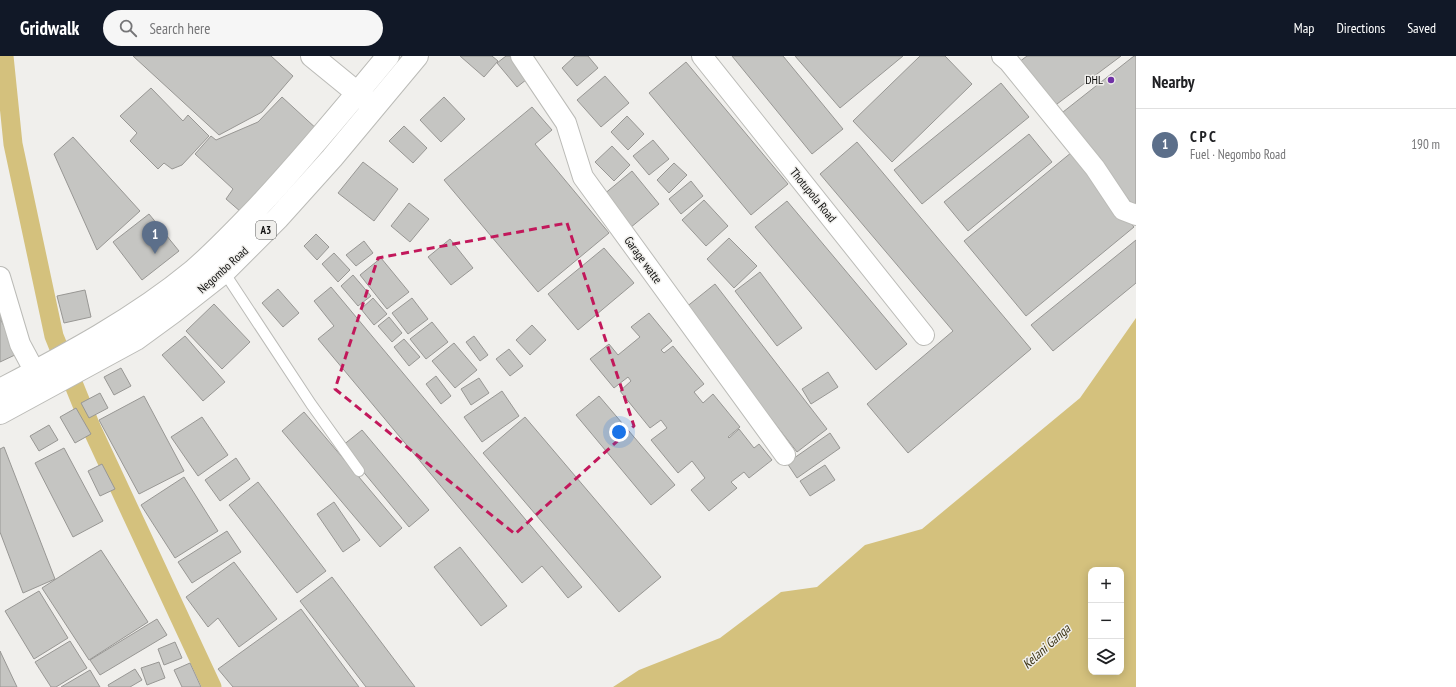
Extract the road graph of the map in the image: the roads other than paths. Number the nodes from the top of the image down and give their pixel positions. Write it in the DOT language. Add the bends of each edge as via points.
graph roads {
  1 [pos="312,56"];
  2 [pos="388,56"];
  3 [pos="417,56"];
  4 [pos="521,56"];
  5 [pos="702,56"];
  6 [pos="1009,58"];
  7 [pos="357,93"];
  8 [pos="374,107"];
  9 [pos="1136,215"];
  10 [pos="224,272"];
  11 [pos="0,277"];
  12 [pos="924,334"];
  13 [pos="78,359"];
  14 [pos="42,375"];
  15 [pos="0,390"];
  16 [pos="0,413"];
  17 [pos="785,455"];
  18 [pos="359,471"];
  1 -- 7 [label="main road"];
  2 -- 7 [label="main road, Negombo Road / A3"];
  3 -- 8 [label="main road, Negombo Road / A3"];
  4 -- 17 [label="street, Garage watte" via="566,123 583,177"];
  5 -- 12 [label="street, Thotupola Road"];
  6 -- 9 [label="street" via="1095,168 1123,210"];
  7 -- 8 [label="main road"];
  7 -- 13 [label="main road, Negombo Road / A3" via="293,170 226,240 192,271 112,329"];
  8 -- 10 [label="main road, Negombo Road / A3" via="303,191"];
  10 -- 13 [label="main road, Negombo Road / A3" via="136,339"];
  10 -- 18 [label="lane" via="311,404"];
  11 -- 14 [label="street" via="20,344"];
  13 -- 14 [label="main road, Negombo Road / A3"];
  14 -- 15 [label="main road, Negombo Road / A3"];
  14 -- 16 [label="main road, Negombo Road / A3"];
}
